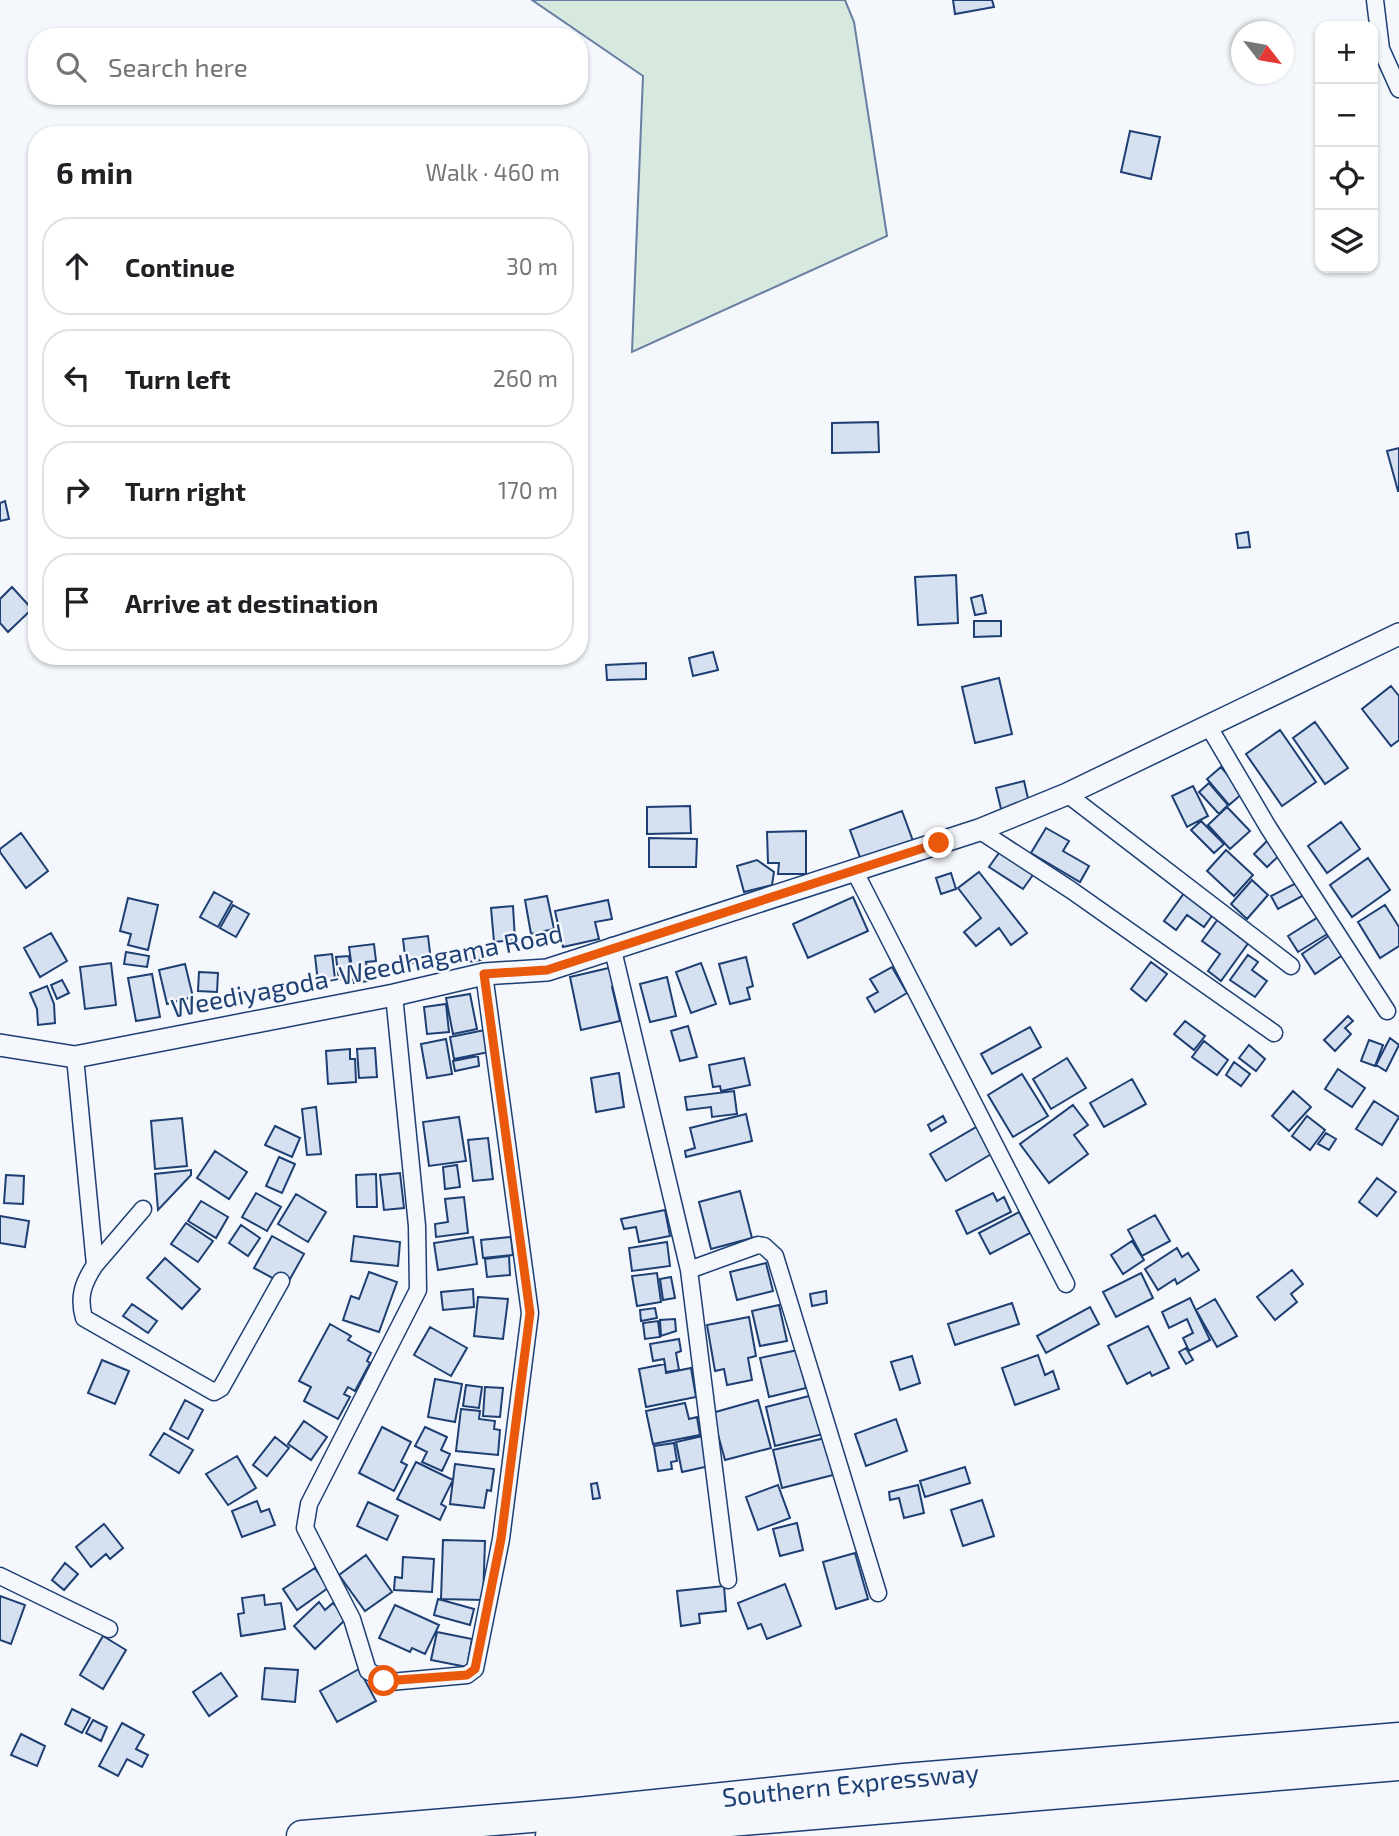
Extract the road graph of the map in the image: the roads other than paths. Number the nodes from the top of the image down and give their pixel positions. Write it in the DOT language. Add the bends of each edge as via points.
graph roads {
  1 [pos="1375,0"];
  2 [pos="1399,89"];
  3 [pos="1399,634"];
  4 [pos="1209,727"];
  5 [pos="1067,794"];
  6 [pos="979,830"];
  7 [pos="854,870"];
  8 [pos="612,946"];
  9 [pos="1291,966"];
  10 [pos="484,974"];
  11 [pos="394,995"];
  12 [pos="1387,1011"];
  13 [pos="1274,1033"];
  14 [pos="0,1045"];
  15 [pos="75,1058"];
  16 [pos="143,1209"];
  17 [pos="96,1265"];
  18 [pos="689,1270"];
  19 [pos="281,1282"];
  20 [pos="1066,1284"];
  21 [pos="0,1576"];
  22 [pos="728,1580"];
  23 [pos="878,1593"];
  24 [pos="108,1629"];
  25 [pos="1399,1738"];
  26 [pos="1399,1765"];
  27 [pos="302,1836"];
  28 [pos="551,1836"];
  1 -- 2 [label="street" via="1381,49"];
  3 -- 4 [label="street, Weediyagoda-Weedhagama Road"];
  4 -- 5 [label="street, Weediyagoda-Weedhagama Road"];
  4 -- 12 [label="street"];
  5 -- 6 [label="street, Weediyagoda-Weedhagama Road"];
  5 -- 9 [label="street"];
  6 -- 7 [label="street, Weediyagoda-Weedhagama Road"];
  6 -- 13 [label="street"];
  7 -- 8 [label="street, Weediyagoda-Weedhagama Road"];
  7 -- 20 [label="street"];
  8 -- 10 [label="street, Weediyagoda-Weedhagama Road" via="547,970"];
  8 -- 18 [label="street"];
  10 -- 11 [label="street, Weediyagoda-Weedhagama Road"];
  10 -- 11 [label="street" via="530,1313 515,1437 501,1539 475,1669 467,1675 390,1682 368,1671 352,1619 304,1525 309,1504 418,1290 417,1226"];
  11 -- 15 [label="street, Weediyagoda-Weedhagama Road"];
  14 -- 15 [label="street, Weediyagoda-Weedhagama Road"];
  15 -- 17 [label="street"];
  16 -- 17 [label="street"];
  17 -- 19 [label="street" via="80,1296 84,1318 211,1392 221,1388"];
  18 -- 22 [label="street"];
  18 -- 23 [label="street" via="758,1245 775,1256"];
  21 -- 24 [label="street"];
  25 -- 27 [label="highway, Southern Expressway"];
  26 -- 28 [label="highway, Southern Expressway"];
}
